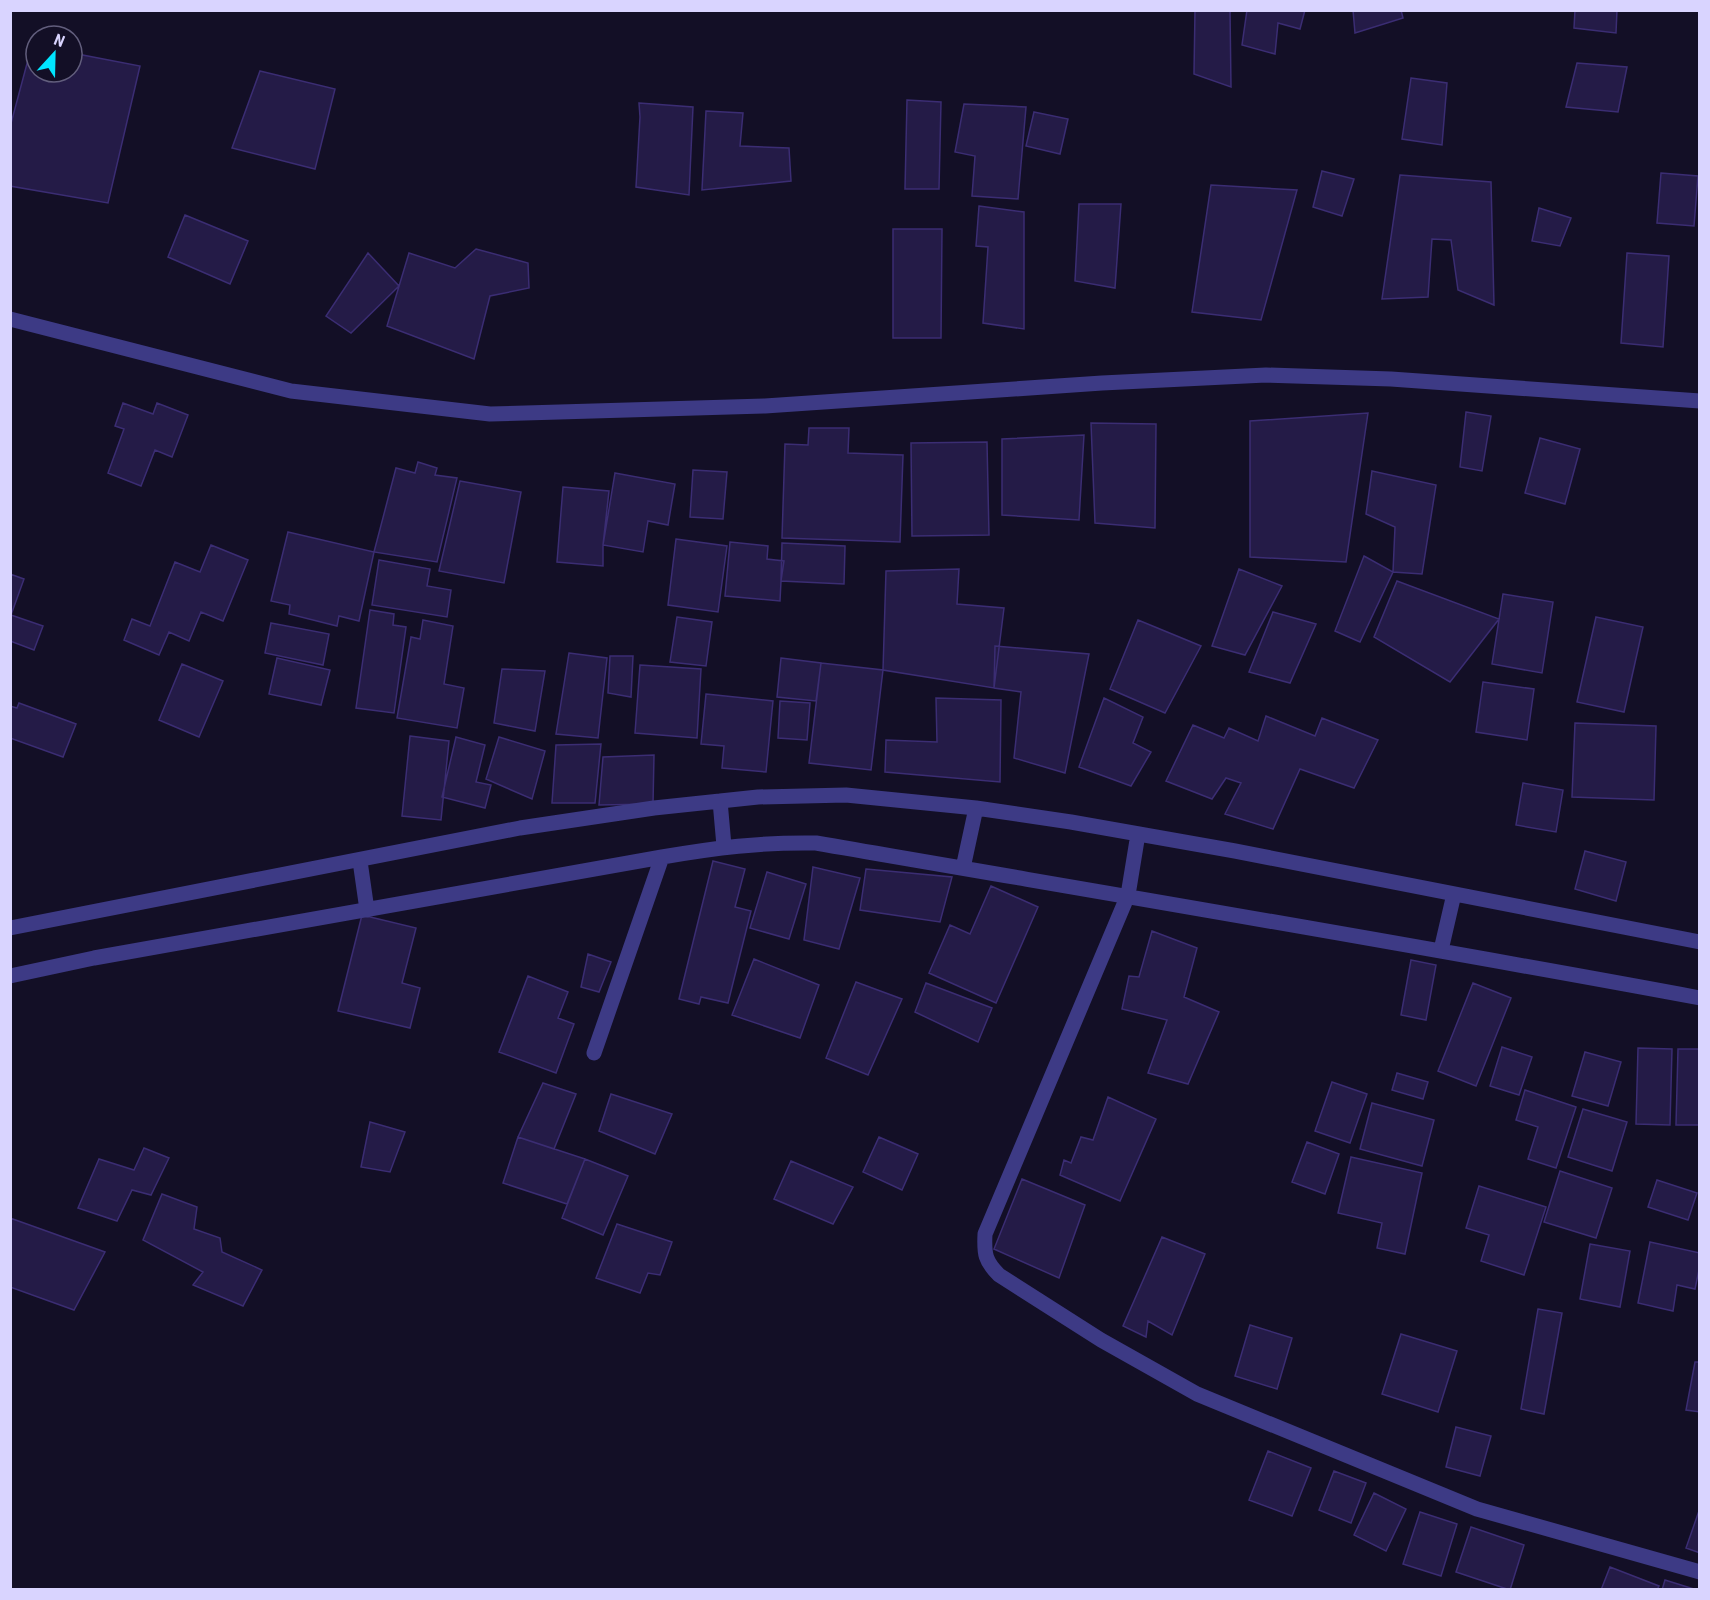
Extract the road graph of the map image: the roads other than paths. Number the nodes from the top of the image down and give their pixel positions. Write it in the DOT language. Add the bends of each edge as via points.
graph roads {
  1 [pos="10,319"];
  2 [pos="1700,401"];
  3 [pos="976,808"];
  4 [pos="721,809"];
  5 [pos="1137,840"];
  6 [pos="723,841"];
  7 [pos="662,857"];
  8 [pos="360,861"];
  9 [pos="963,868"];
  10 [pos="1454,894"];
  11 [pos="1128,895"];
  12 [pos="367,905"];
  13 [pos="10,928"];
  14 [pos="1700,942"];
  15 [pos="1441,950"];
  16 [pos="10,976"];
  17 [pos="1700,998"];
  18 [pos="594,1053"];
  19 [pos="1700,1572"];
  1 -- 2 [label="street" via="291,391 490,414 765,406 1266,375 1391,379"];
  3 -- 4 [label="street" via="846,795 758,797"];
  3 -- 5 [label="street"];
  3 -- 9 [label="street"];
  4 -- 6 [label="street"];
  4 -- 8 [label="street" via="654,807 520,828"];
  5 -- 10 [label="street"];
  5 -- 11 [label="street"];
  6 -- 7 [label="street"];
  6 -- 9 [label="street" via="816,843"];
  7 -- 12 [label="street"];
  7 -- 18 [label="street"];
  8 -- 12 [label="street"];
  8 -- 13 [label="street"];
  9 -- 11 [label="street"];
  10 -- 14 [label="street"];
  10 -- 15 [label="street"];
  11 -- 15 [label="street"];
  11 -- 19 [label="street" via="985,1234 984,1251 989,1265 1101,1340 1197,1394 1477,1509"];
  12 -- 16 [label="street"];
  15 -- 17 [label="street"];
}
